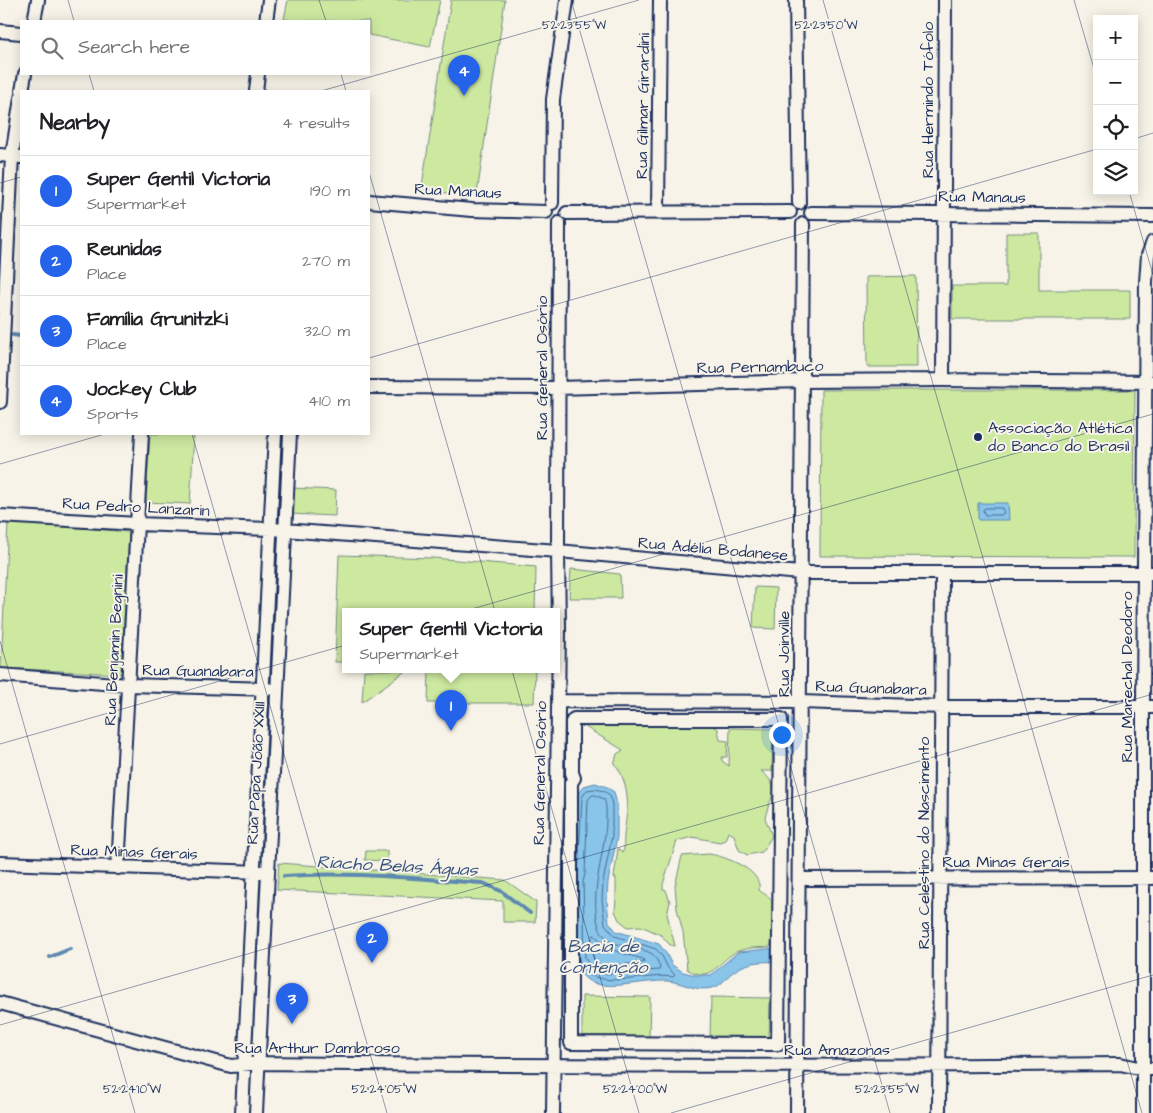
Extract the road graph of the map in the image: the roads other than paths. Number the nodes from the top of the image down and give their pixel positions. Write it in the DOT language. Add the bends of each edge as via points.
graph roads {
  1 [pos="38,0"];
  2 [pos="269,0"];
  3 [pos="567,0"];
  4 [pos="660,0"];
  5 [pos="796,0"];
  6 [pos="944,0"];
  7 [pos="34,20"];
  8 [pos="266,20"];
  9 [pos="0,30"];
  10 [pos="20,33"];
  11 [pos="25,75"];
  12 [pos="258,75"];
  13 [pos="22,90"];
  14 [pos="256,90"];
  15 [pos="20,104"];
  16 [pos="11,156"];
  17 [pos="370,201"];
  18 [pos="549,207"];
  19 [pos="794,208"];
  20 [pos="658,213"];
  21 [pos="943,213"];
  22 [pos="1153,216"];
  23 [pos="563,218"];
  24 [pos="807,219"];
  25 [pos="1153,242"];
  26 [pos="1149,283"];
  27 [pos="1149,345"];
  28 [pos="943,380"];
  29 [pos="802,382"];
  30 [pos="1149,382"];
  31 [pos="370,387"];
  32 [pos="558,388"];
  33 [pos="0,402"];
  34 [pos="142,435"];
  35 [pos="275,437"];
  36 [pos="290,438"];
  37 [pos="1149,449"];
  38 [pos="0,516"];
  39 [pos="138,524"];
  40 [pos="1149,526"];
  41 [pos="271,529"];
  42 [pos="285,530"];
  43 [pos="558,551"];
  44 [pos="800,573"];
  45 [pos="942,573"];
  46 [pos="1148,573"];
  47 [pos="275,597"];
  48 [pos="559,608"];
  49 [pos="1148,642"];
  50 [pos="558,673"];
  51 [pos="0,675"];
  52 [pos="129,685"];
  53 [pos="262,689"];
  54 [pos="276,689"];
  55 [pos="558,701"];
  56 [pos="801,702"];
  57 [pos="942,707"];
  58 [pos="1148,707"];
  59 [pos="261,731"];
  60 [pos="274,731"];
  61 [pos="1148,764"];
  62 [pos="1148,812"];
  63 [pos="0,863"];
  64 [pos="118,868"];
  65 [pos="261,872"];
  66 [pos="940,878"];
  67 [pos="1148,878"];
  68 [pos="799,879"];
  69 [pos="252,935"];
  70 [pos="266,936"];
  71 [pos="1148,946"];
  72 [pos="1148,994"];
  73 [pos="0,1003"];
  74 [pos="254,1010"];
  75 [pos="572,1043"];
  76 [pos="1148,1055"];
  77 [pos="259,1063"];
  78 [pos="1120,1064"];
  79 [pos="244,1066"];
  80 [pos="553,1066"];
  81 [pos="797,1066"];
  82 [pos="939,1066"];
  83 [pos="1148,1069"];
  84 [pos="242,1113"];
  85 [pos="256,1113"];
  86 [pos="553,1113"];
  87 [pos="797,1113"];
  88 [pos="939,1113"];
  89 [pos="1143,1113"];
  1 -- 7 [label="street"];
  2 -- 8 [label="street"];
  3 -- 18 [label="street" via="553,99"];
  4 -- 20 [label="street, Rua Gilmar Girardini"];
  5 -- 19 [label="street"];
  6 -- 21 [label="street, Rua Hermindo Tófolo"];
  9 -- 10 [label="street"];
  11 -- 13 [label="street"];
  12 -- 14 [label="street"];
  15 -- 16 [label="street"];
  16 -- 33 [label="street"];
  17 -- 18 [label="street, Rua Manaus" via="472,210"];
  18 -- 23 [label="street" via="562,204"];
  18 -- 23 [label="street" via="549,221"];
  19 -- 20 [label="street"];
  19 -- 24 [label="street" via="806,205"];
  19 -- 24 [label="street" via="793,222"];
  20 -- 23 [label="street"];
  21 -- 22 [label="street, Rua Manaus"];
  21 -- 24 [label="street, Rua Manaus"];
  21 -- 28 [label="street, Rua Hermindo Tófolo"];
  23 -- 32 [label="street, Rua General Osório"];
  24 -- 29 [label="street, Rua Joinville"];
  25 -- 26 [label="street, Rua Marechal Deodoro" via="1148,255"];
  26 -- 27 [label="street, Rua Marechal Deodoro"];
  27 -- 30 [label="street, Rua Marechal Deodoro"];
  28 -- 29 [label="street, Rua Pernambuco"];
  28 -- 30 [label="street, Rua Pernambuco"];
  29 -- 32 [label="street, Rua Pernambuco"];
  29 -- 44 [label="street, Rua Joinville"];
  30 -- 37 [label="street, Rua Marechal Deodoro"];
  31 -- 32 [label="street, Rua Pernambuco"];
  32 -- 43 [label="street, Rua General Osório"];
  34 -- 39 [label="street, Rua Benjamin Begnini"];
  35 -- 36 [label="street"];
  35 -- 41 [label="street, Rua Papa João XXIII"];
  36 -- 42 [label="street, Rua Papa João XXIII"];
  37 -- 40 [label="street, Rua Marechal Deodoro"];
  38 -- 39 [label="street, Rua Pedro Lanzarin"];
  39 -- 41 [label="street, Rua Pedro Lanzarin"];
  39 -- 52 [label="street, Rua Benjamin Begnini"];
  40 -- 46 [label="street, Rua Marechal Deodoro"];
  41 -- 42 [label="street, Rua Adélia Bodanese"];
  41 -- 47 [label="street, Rua Papa João XXIII"];
  42 -- 43 [label="street, Rua Adélia Bodanese"];
  42 -- 47 [label="street, Rua Papa João XXIII"];
  43 -- 44 [label="street, Rua Adélia Bodanese"];
  43 -- 48 [label="street, Rua General Osório"];
  44 -- 45 [label="street, Rua Adélia Bodanese"];
  44 -- 56 [label="street, Rua Joinville"];
  45 -- 46 [label="street, Rua Adélia Bodanese"];
  45 -- 57 [label="street, Rua Celestino do Nascimento"];
  46 -- 49 [label="street, Rua Marechal Deodoro"];
  47 -- 53 [label="street, Rua Papa João XXIII"];
  47 -- 54 [label="street, Rua Papa João XXIII"];
  49 -- 58 [label="street, Rua Marechal Deodoro"];
  50 -- 55 [label="street, Rua General Osório"];
  51 -- 52 [label="street, Rua Guanabara"];
  52 -- 53 [label="street, Rua Guanabara"];
  52 -- 64 [label="street, Rua Benjamin Begnini"];
  53 -- 54 [label="street, Rua Guanabara"];
  53 -- 59 [label="street, Rua Papa João XXIII"];
  54 -- 60 [label="street, Rua Papa João XXIII"];
  55 -- 56 [label="street, Rua Guanabara"];
  55 -- 80 [label="street, Rua General Osório"];
  56 -- 57 [label="street, Rua Guanabara"];
  56 -- 68 [label="street, Rua Joinville"];
  57 -- 58 [label="street, Rua Guanabara"];
  57 -- 66 [label="street, Rua Celestino do Nascimento"];
  58 -- 61 [label="street, Rua Marechal Deodoro"];
  59 -- 60 [label="street"];
  59 -- 65 [label="street, Rua Papa João XXIII"];
  60 -- 65 [label="street, Rua Papa João XXIII"];
  61 -- 62 [label="street, Rua Marechal Deodoro"];
  62 -- 67 [label="street, Rua Marechal Deodoro"];
  63 -- 64 [label="street, Rua Minas Gerais"];
  64 -- 65 [label="street, Rua Minas Gerais"];
  65 -- 69 [label="street, Rua Papa João XXIII"];
  65 -- 70 [label="street, Rua Papa João XXIII"];
  66 -- 67 [label="street, Rua Minas Gerais"];
  66 -- 68 [label="street, Rua Minas Gerais"];
  66 -- 82 [label="street, Rua Celestino do Nascimento"];
  67 -- 71 [label="street, Rua Marechal Deodoro"];
  68 -- 81 [label="street, Rua Joinville"];
  69 -- 70 [label="street"];
  69 -- 74 [label="street, Rua Papa João XXIII"];
  70 -- 74 [label="street, Rua Papa João XXIII"];
  71 -- 72 [label="street, Rua Marechal Deodoro"];
  72 -- 76 [label="street, Rua Marechal Deodoro"];
  73 -- 79 [label="street, Rua Arthur Dambroso" via="232,1066"];
  74 -- 77 [label="street, Rua Papa João XXIII"];
  74 -- 79 [label="street, Rua Papa João XXIII"];
  75 -- 75 [label="street" via="778,1044 781,719 574,719 572,722"];
  76 -- 78 [label="street"];
  76 -- 83 [label="street, Rua Marechal Deodoro"];
  77 -- 79 [label="street, Rua Arthur Dambroso"];
  77 -- 80 [label="street, Rua Arthur Dambroso"];
  77 -- 85 [label="street, Rua Papa João XXIII"];
  78 -- 82 [label="street, Rua Amazonas"];
  78 -- 83 [label="street"];
  79 -- 84 [label="street, Rua Papa João XXIII"];
  80 -- 81 [label="street, Rua Amazonas"];
  80 -- 86 [label="street, Rua General Osório"];
  81 -- 82 [label="street, Rua Amazonas"];
  81 -- 87 [label="street, Rua Joinville"];
  82 -- 88 [label="street, Rua Celestino do Nascimento"];
  83 -- 89 [label="street, Rua Marechal Deodoro"];
}
